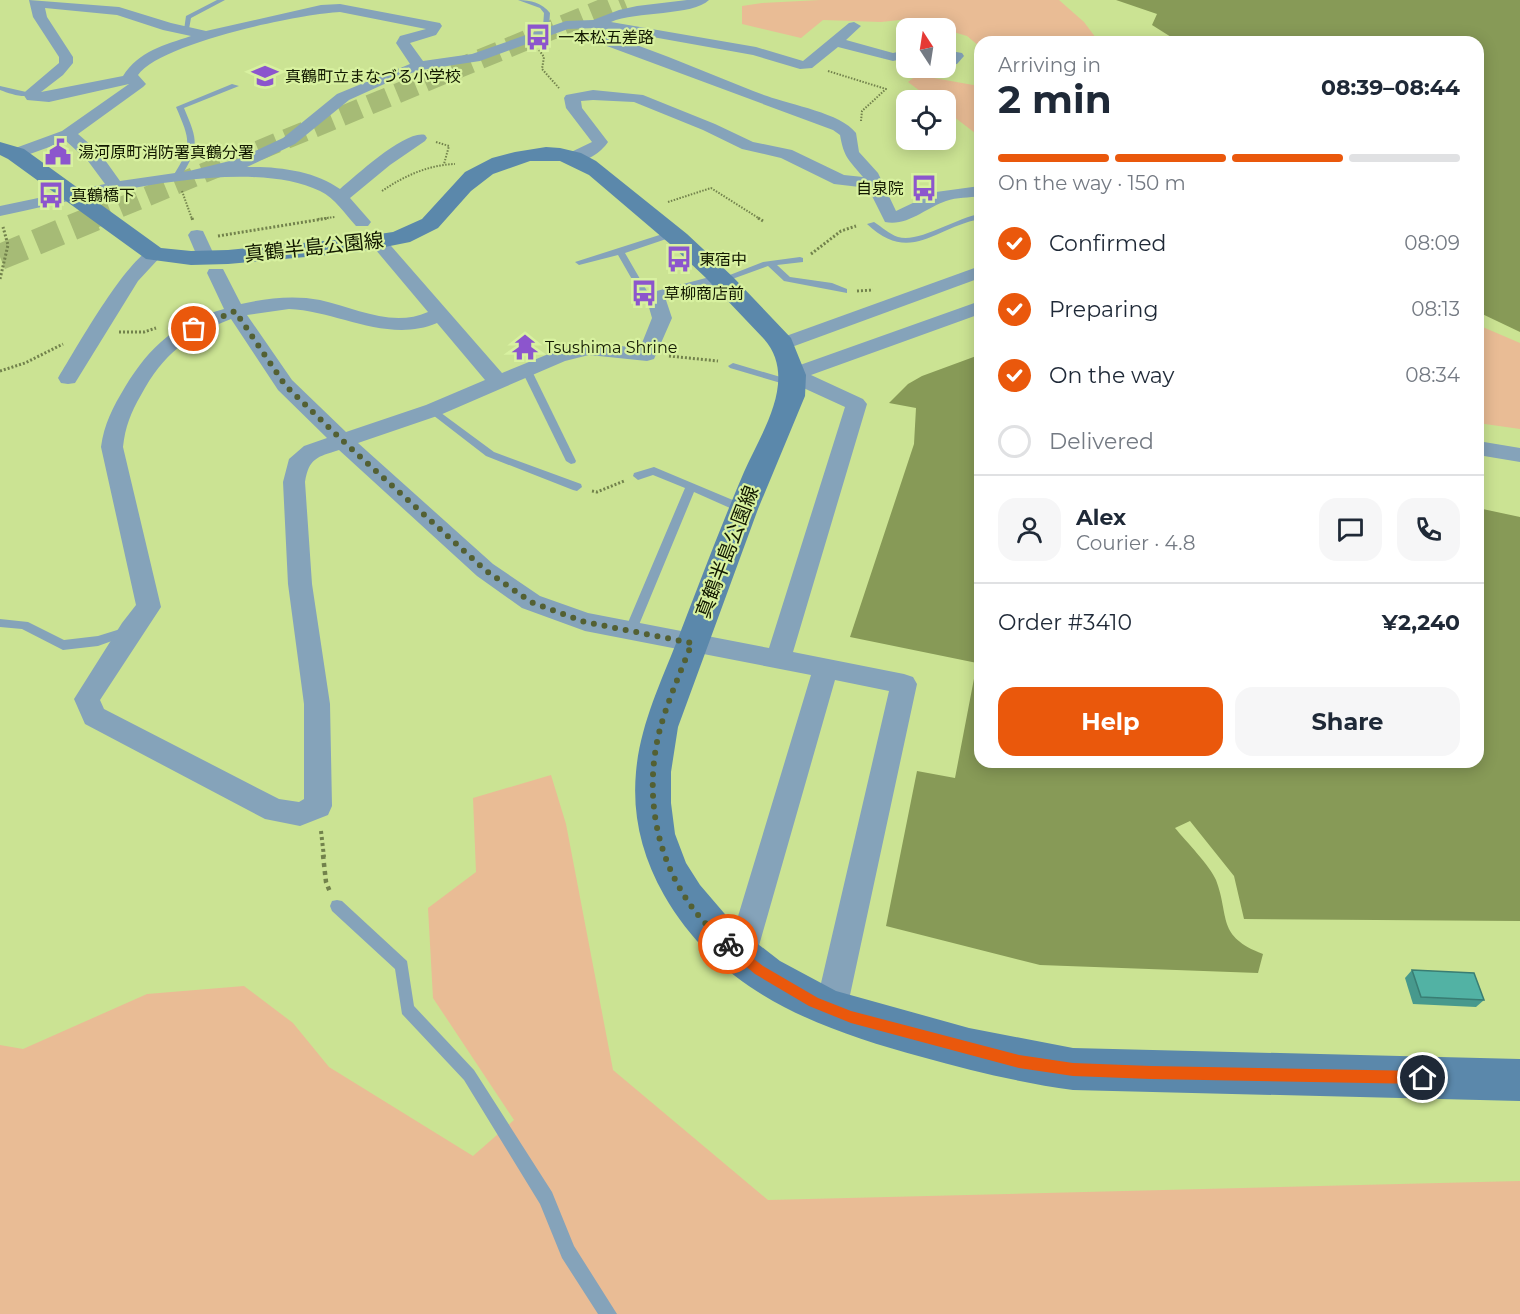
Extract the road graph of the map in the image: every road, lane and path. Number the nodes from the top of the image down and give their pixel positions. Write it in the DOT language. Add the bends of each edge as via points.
graph roads {
  1 [pos="222,0"];
  2 [pos="521,0"];
  3 [pos="702,0"];
  4 [pos="36,1"];
  5 [pos="596,24"];
  6 [pos="855,26"];
  7 [pos="186,29"];
  8 [pos="550,32"];
  9 [pos="206,35"];
  10 [pos="836,42"];
  11 [pos="896,56"];
  12 [pos="807,65"];
  13 [pos="418,66"];
  14 [pos="128,79"];
  15 [pos="235,86"];
  16 [pos="0,88"];
  17 [pos="31,94"];
  18 [pos="572,98"];
  19 [pos="849,133"];
  20 [pos="68,134"];
  21 [pos="419,138"];
  22 [pos="8,151"];
  23 [pos="573,158"];
  24 [pos="496,165"];
  25 [pos="186,175"];
  26 [pos="873,183"];
  27 [pos="116,187"];
  28 [pos="974,192"];
  29 [pos="644,210"];
  30 [pos="974,217"];
  31 [pos="1,218"];
  32 [pos="357,218"];
  33 [pos="763,221"];
  34 [pos="872,225"];
  35 [pos="672,234"];
  36 [pos="205,251"];
  37 [pos="620,252"];
  38 [pos="154,254"];
  39 [pos="800,260"];
  40 [pos="579,262"];
  41 [pos="771,264"];
  42 [pos="974,273"];
  43 [pos="0,279"];
  44 [pos="721,280"];
  45 [pos="844,291"];
  46 [pos="656,297"];
  47 [pos="974,310"];
  48 [pos="235,311"];
  49 [pos="441,314"];
  50 [pos="163,326"];
  51 [pos="96,333"];
  52 [pos="782,345"];
  53 [pos="647,355"];
  54 [pos="733,366"];
  55 [pos="526,369"];
  56 [pos="0,370"];
  57 [pos="68,378"];
  58 [pos="792,379"];
  59 [pos="497,381"];
  60 [pos="434,410"];
  61 [pos="343,441"];
  62 [pos="1484,449"];
  63 [pos="1520,455"];
  64 [pos="571,461"];
  65 [pos="638,476"];
  66 [pos="577,487"];
  67 [pos="691,487"];
  68 [pos="743,509"];
  69 [pos="0,622"];
  70 [pos="131,630"];
  71 [pos="630,632"];
  72 [pos="692,643"];
  73 [pos="778,658"];
  74 [pos="826,669"];
  75 [pos="318,806"];
  76 [pos="337,906"];
  77 [pos="741,956"];
  78 [pos="831,1009"];
  79 [pos="1520,1080"];
  80 [pos="608,1314"];
  1 -- 7 [label="lane" via="188,17"];
  2 -- 8 [label="lane" via="542,7"];
  3 -- 5 [label="street" via="683,6 628,10"];
  4 -- 7 [label="street" via="120,11"];
  4 -- 17 [label="street" via="40,17 66,63 57,75"];
  5 -- 8 [label="street" via="566,25"];
  5 -- 12 [label="street" via="746,49"];
  6 -- 10 [label="street"];
  7 -- 9 [label="street"];
  8 -- 13 [label="street" via="475,58"];
  8 -- 18 [label="path" via="536,44 544,57 542,69 554,85"];
  8 -- 19 [label="street" via="612,42 778,106 817,117"];
  9 -- 13 [label="street" via="340,8 435,26 431,32 403,43"];
  9 -- 14 [label="street" via="144,58"];
  10 -- 11 [label="street"];
  10 -- 12 [label="street"];
  12 -- 19 [label="path" via="886,90 862,111 860,125"];
  13 -- 25 [label="street" via="343,98 289,141 260,156"];
  14 -- 17 [label="street" via="49,97"];
  14 -- 20 [label="street" via="138,84"];
  15 -- 25 [label="lane" via="180,107 194,142"];
  16 -- 17 [label="lane"];
  18 -- 23 [label="street" via="574,108 600,142 596,148"];
  18 -- 26 [label="street" via="638,98 748,146 786,154 840,180"];
  19 -- 26 [label="street" via="851,152 870,173"];
  20 -- 22 [label="street"];
  20 -- 27 [label="street" via="94,157"];
  21 -- 32 [label="street" via="384,160"];
  22 -- 38 [label="main road, 真鶴半島公園線"];
  23 -- 24 [label="main road, 真鶴半島公園線" via="539,153"];
  23 -- 29 [label="main road, 真鶴半島公園線" via="592,168"];
  24 -- 32 [label="path" via="444,164 400,178"];
  24 -- 32 [label="main road, 真鶴半島公園線" via="464,185 447,209 416,232"];
  25 -- 27 [label="street"];
  25 -- 32 [label="street" via="264,173 308,179 328,188"];
  25 -- 36 [label="path"];
  26 -- 28 [label="street" via="891,218 942,196"];
  27 -- 31 [label="street" via="38,204"];
  29 -- 33 [label="path" via="711,188"];
  29 -- 35 [label="main road, 真鶴半島公園線"];
  30 -- 34 [label="lane" via="961,219 920,240 908,241 894,239"];
  31 -- 43 [label="path" via="8,245"];
  32 -- 36 [label="main road, 真鶴半島公園線"];
  32 -- 36 [label="path" via="281,224"];
  32 -- 49 [label="street"];
  34 -- 39 [label="path" via="845,228 832,235 824,248"];
  35 -- 37 [label="lane"];
  35 -- 44 [label="main road, 真鶴半島公園線"];
  36 -- 38 [label="main road, 真鶴半島公園線" via="176,258"];
  36 -- 48 [label="street"];
  37 -- 40 [label="lane"];
  37 -- 46 [label="lane" via="644,293"];
  38 -- 51 [label="street" via="131,278"];
  39 -- 41 [label="lane"];
  41 -- 44 [label="lane"];
  41 -- 45 [label="lane" via="788,279"];
  42 -- 52 [label="street"];
  44 -- 46 [label="street"];
  44 -- 52 [label="main road, 真鶴半島公園線"];
  46 -- 53 [label="street" via="662,318"];
  47 -- 58 [label="street"];
  48 -- 49 [label="street" via="305,304 386,323 414,325"];
  48 -- 61 [label="street" via="285,385"];
  48 -- 70 [label="street" via="180,335 155,357 117,422 112,447 149,607"];
  49 -- 59 [label="street"];
  50 -- 51 [label="path" via="144,332"];
  51 -- 56 [label="path"];
  51 -- 57 [label="street"];
  52 -- 58 [label="main road, 真鶴半島公園線"];
  53 -- 54 [label="path" via="712,360"];
  53 -- 55 [label="street" via="589,349"];
  54 -- 58 [label="lane"];
  55 -- 59 [label="street"];
  55 -- 64 [label="lane"];
  58 -- 68 [label="main road, 真鶴半島公園線" via="791,396"];
  58 -- 73 [label="street" via="856,404"];
  59 -- 60 [label="street"];
  60 -- 61 [label="street"];
  60 -- 66 [label="lane" via="490,454"];
  61 -- 71 [label="street" via="485,570 531,602 585,622"];
  61 -- 75 [label="street" via="312,451 297,464 294,482 300,584 317,704"];
  62 -- 63 [label="street"];
  65 -- 66 [label="path" via="597,492"];
  65 -- 67 [label="lane" via="654,471"];
  67 -- 68 [label="lane"];
  67 -- 71 [label="lane"];
  68 -- 72 [label="main road, 真鶴半島公園線"];
  69 -- 70 [label="lane" via="24,625 63,645 98,641"];
  70 -- 75 [label="street" via="87,699 94,716 275,810 300,814"];
  71 -- 72 [label="street"];
  72 -- 73 [label="street"];
  72 -- 77 [label="main road, 真鶴半島公園線" via="655,752 652,788 660,847 678,885 699,916"];
  73 -- 74 [label="street"];
  74 -- 77 [label="street"];
  74 -- 78 [label="street" via="904,684"];
  75 -- 76 [label="path" via="326,882"];
  76 -- 80 [label="lane" via="402,966 407,1009 469,1075 546,1198 568,1252"];
  77 -- 78 [label="main road, 真鶴半島公園線"];
  78 -- 79 [label="main road, 真鶴半島公園線" via="1019,1062 1073,1070"];
}
